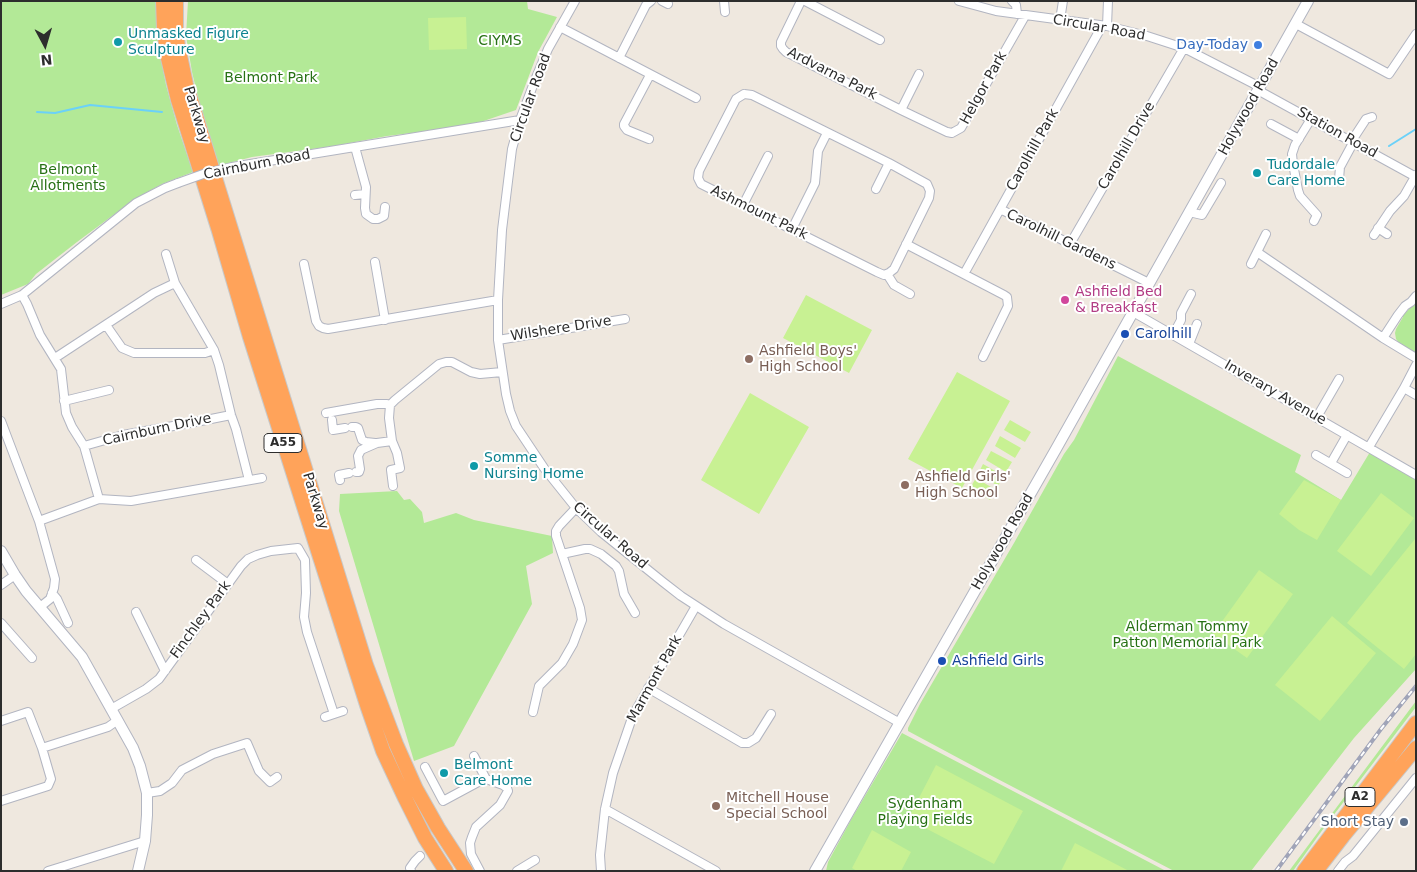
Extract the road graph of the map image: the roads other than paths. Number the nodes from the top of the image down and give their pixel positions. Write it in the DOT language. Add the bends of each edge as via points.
graph roads {
  1 [pos="163,1"];
  2 [pos="176,1"];
  3 [pos="576,1"];
  4 [pos="651,1"];
  5 [pos="724,1"];
  6 [pos="803,1"];
  7 [pos="960,1"];
  8 [pos="1012,1"];
  9 [pos="1063,1"];
  10 [pos="1108,1"];
  11 [pos="1308,1"];
  12 [pos="725,12"];
  13 [pos="1021,15"];
  14 [pos="1060,20"];
  15 [pos="1296,24"];
  16 [pos="1104,26"];
  17 [pos="560,27"];
  18 [pos="1416,34"];
  19 [pos="880,40"];
  20 [pos="1184,48"];
  21 [pos="618,58"];
  22 [pos="650,74"];
  23 [pos="919,74"];
  24 [pos="1259,88"];
  25 [pos="696,98"];
  26 [pos="902,110"];
  27 [pos="1372,117"];
  28 [pos="1311,119"];
  29 [pos="520,120"];
  30 [pos="1271,124"];
  31 [pos="827,133"];
  32 [pos="649,139"];
  33 [pos="1299,140"];
  34 [pos="1352,142"];
  35 [pos="355,147"];
  36 [pos="768,156"];
  37 [pos="889,162"];
  38 [pos="1415,177"];
  39 [pos="1339,179"];
  40 [pos="1221,183"];
  41 [pos="876,189"];
  42 [pos="365,194"];
  43 [pos="355,195"];
  44 [pos="743,205"];
  45 [pos="385,207"];
  46 [pos="1000,209"];
  47 [pos="1189,212"];
  48 [pos="1314,221"];
  49 [pos="792,229"];
  50 [pos="1266,234"];
  51 [pos="1387,234"];
  52 [pos="906,244"];
  53 [pos="1070,244"];
  54 [pos="1257,252"];
  55 [pos="166,254"];
  56 [pos="375,262"];
  57 [pos="304,264"];
  58 [pos="1251,264"];
  59 [pos="887,274"];
  60 [pos="964,274"];
  61 [pos="175,283"];
  62 [pos="1149,283"];
  63 [pos="1311,289"];
  64 [pos="910,294"];
  65 [pos="1191,294"];
  66 [pos="22,295"];
  67 [pos="1416,296"];
  68 [pos="1307,297"];
  69 [pos="498,300"];
  70 [pos="1,304"];
  71 [pos="1133,312"];
  72 [pos="625,319"];
  73 [pos="385,320"];
  74 [pos="1197,324"];
  75 [pos="106,326"];
  76 [pos="1173,335"];
  77 [pos="1383,338"];
  78 [pos="498,340"];
  79 [pos="1189,344"];
  80 [pos="214,350"];
  81 [pos="983,357"];
  82 [pos="55,358"];
  83 [pos="1416,358"];
  84 [pos="1416,366"];
  85 [pos="502,372"];
  86 [pos="1339,380"];
  87 [pos="1404,388"];
  88 [pos="108,390"];
  89 [pos="1416,395"];
  90 [pos="64,401"];
  91 [pos="390,405"];
  92 [pos="326,413"];
  93 [pos="231,415"];
  94 [pos="1317,418"];
  95 [pos="332,420"];
  96 [pos="2,423"];
  97 [pos="1347,435"];
  98 [pos="392,441"];
  99 [pos="377,443"];
  100 [pos="84,446"];
  101 [pos="1369,447"];
  102 [pos="1316,455"];
  103 [pos="1331,463"];
  104 [pos="1347,473"];
  105 [pos="1416,475"];
  106 [pos="262,478"];
  107 [pos="249,480"];
  108 [pos="340,480"];
  109 [pos="394,486"];
  110 [pos="99,498"];
  111 [pos="576,508"];
  112 [pos="39,521"];
  113 [pos="1,551"];
  114 [pos="562,554"];
  115 [pos="196,560"];
  116 [pos="15,575"];
  117 [pos="228,584"];
  118 [pos="1,585"];
  119 [pos="52,593"];
  120 [pos="696,606"];
  121 [pos="40,607"];
  122 [pos="136,612"];
  123 [pos="636,613"];
  124 [pos="1,622"];
  125 [pos="68,623"];
  126 [pos="32,658"];
  127 [pos="165,671"];
  128 [pos="648,688"];
  129 [pos="112,709"];
  130 [pos="343,711"];
  131 [pos="532,712"];
  132 [pos="334,714"];
  133 [pos="771,714"];
  134 [pos="325,717"];
  135 [pos="118,720"];
  136 [pos="1,721"];
  137 [pos="900,723"];
  138 [pos="1416,723"];
  139 [pos="1410,735"];
  140 [pos="42,748"];
  141 [pos="1414,752"];
  142 [pos="474,756"];
  143 [pos="424,767"];
  144 [pos="278,777"];
  145 [pos="1416,778"];
  146 [pos="486,779"];
  147 [pos="147,793"];
  148 [pos="1,802"];
  149 [pos="605,810"];
  150 [pos="145,841"];
  151 [pos="420,856"];
  152 [pos="535,860"];
  153 [pos="48,871"];
  154 [pos="138,871"];
  155 [pos="411,871"];
  156 [pos="446,871"];
  157 [pos="466,871"];
  158 [pos="480,871"];
  159 [pos="517,871"];
  160 [pos="601,871"];
  161 [pos="716,871"];
  162 [pos="815,871"];
  163 [pos="1304,871"];
  164 [pos="1316,871"];
  165 [pos="1338,871"];
  1 -- 156 [label="highway, Parkway / A55" via="167,54 178,100 367,706 405,798"];
  2 -- 157 [label="highway, Parkway / A55" via="176,31 186,84 366,665 416,789"];
  3 -- 17 [label="street, Circular Road"];
  4 -- 21 [label="street"];
  5 -- 12 [label="street"];
  6 -- 19 [label="street"];
  6 -- 26 [label="street, Ardvarna Park" via="781,42 782,49"];
  7 -- 13 [label="street, Circular Road"];
  8 -- 13 [label="street"];
  9 -- 14 [label="street"];
  10 -- 16 [label="street"];
  11 -- 15 [label="main road, Holywood Road"];
  13 -- 14 [label="street, Circular Road"];
  13 -- 26 [label="street, Helgor Park" via="962,128 947,132"];
  14 -- 16 [label="street, Circular Road"];
  15 -- 18 [label="street" via="1389,74"];
  15 -- 24 [label="main road, Holywood Road"];
  16 -- 20 [label="street, Circular Road"];
  16 -- 46 [label="street, Carolhill Park"];
  17 -- 21 [label="street"];
  17 -- 29 [label="street, Circular Road"];
  20 -- 24 [label="street, Circular Road"];
  20 -- 53 [label="street, Carolhill Drive"];
  21 -- 22 [label="street"];
  22 -- 25 [label="street"];
  22 -- 32 [label="street" via="624,124 627,130"];
  23 -- 26 [label="street"];
  24 -- 28 [label="street, Station Road"];
  24 -- 47 [label="main road, Holywood Road"];
  27 -- 34 [label="street" via="1366,120"];
  28 -- 33 [label="street"];
  28 -- 34 [label="street, Station Road"];
  29 -- 35 [label="street, Cairnburn Road"];
  29 -- 69 [label="street, Circular Road" via="512,149 503,222"];
  30 -- 33 [label="street"];
  31 -- 37 [label="street, Ashmount Park"];
  31 -- 44 [label="street, Ashmount Park" via="752,95 738,97 698,176 703,186"];
  31 -- 49 [label="street" via="818,151 816,183"];
  33 -- 48 [label="street" via="1292,154 1295,176 1300,196 1317,215"];
  34 -- 38 [label="street, Station Road"];
  34 -- 39 [label="street" via="1338,172"];
  35 -- 42 [label="street"];
  35 -- 66 [label="street, Cairnburn Road, bridge" via="232,167 165,188 136,203"];
  36 -- 44 [label="street"];
  37 -- 41 [label="street"];
  37 -- 52 [label="street, Ashmount Park" via="924,182 930,191"];
  38 -- 51 [label="street" via="1376,232"];
  40 -- 47 [label="street" via="1202,216"];
  42 -- 43 [label="street"];
  42 -- 45 [label="street" via="370,218 383,217"];
  44 -- 49 [label="street, Ashmount Park"];
  46 -- 53 [label="street, Carolhill Gardens"];
  46 -- 60 [label="street, Carolhill Park"];
  47 -- 62 [label="main road, Holywood Road"];
  49 -- 59 [label="street, Ashmount Park"];
  50 -- 54 [label="street"];
  52 -- 59 [label="street, Ashmount Park" via="894,269"];
  52 -- 60 [label="street"];
  53 -- 62 [label="street, Carolhill Gardens"];
  54 -- 58 [label="street"];
  54 -- 63 [label="street"];
  55 -- 61 [label="street"];
  56 -- 73 [label="street"];
  57 -- 73 [label="street" via="319,326 328,329"];
  59 -- 64 [label="street" via="894,285"];
  60 -- 81 [label="street" via="1008,300"];
  61 -- 75 [label="street" via="154,293"];
  61 -- 80 [label="street"];
  62 -- 71 [label="main road, Holywood Road"];
  63 -- 68 [label="street"];
  63 -- 77 [label="street"];
  65 -- 76 [label="street"];
  66 -- 70 [label="street, Cairnburn Road"];
  66 -- 82 [label="street" via="40,336"];
  67 -- 77 [label="street"];
  69 -- 73 [label="street"];
  69 -- 78 [label="street, Circular Road"];
  71 -- 76 [label="street, Inverary Avenue"];
  71 -- 137 [label="main road, Holywood Road"];
  72 -- 78 [label="street, Wilshere Drive"];
  74 -- 79 [label="street"];
  75 -- 80 [label="street" via="122,348 134,353 205,353"];
  75 -- 82 [label="street"];
  76 -- 79 [label="street, Inverary Avenue"];
  77 -- 83 [label="street"];
  78 -- 85 [label="street, Circular Road"];
  79 -- 94 [label="street, Inverary Avenue"];
  80 -- 93 [label="street"];
  82 -- 90 [label="street" via="61,369"];
  84 -- 87 [label="street"];
  85 -- 91 [label="street" via="480,374 452,362 439,364"];
  85 -- 111 [label="street, Circular Road" via="516,426"];
  86 -- 94 [label="street"];
  87 -- 89 [label="street"];
  87 -- 101 [label="street"];
  88 -- 90 [label="street"];
  90 -- 100 [label="street" via="72,427"];
  91 -- 92 [label="street" via="377,404"];
  91 -- 98 [label="street"];
  93 -- 100 [label="street, Cairnburn Drive" via="123,435"];
  93 -- 107 [label="street"];
  94 -- 97 [label="street, Inverary Avenue"];
  95 -- 99 [label="street" via="333,430 356,426 362,440"];
  96 -- 112 [label="street"];
  97 -- 101 [label="street, Inverary Avenue"];
  97 -- 103 [label="street"];
  98 -- 99 [label="street"];
  98 -- 109 [label="street" via="400,468 391,470"];
  99 -- 108 [label="street" via="359,453 359,472 339,475"];
  100 -- 110 [label="street"];
  101 -- 105 [label="street, Inverary Avenue"];
  102 -- 103 [label="street"];
  103 -- 104 [label="street"];
  106 -- 107 [label="street"];
  107 -- 110 [label="street" via="131,501"];
  110 -- 112 [label="street"];
  111 -- 114 [label="street" via="556,531"];
  111 -- 120 [label="street, Circular Road" via="601,532"];
  112 -- 119 [label="street" via="55,579"];
  113 -- 116 [label="main road"];
  114 -- 123 [label="street" via="590,549 601,554 619,571 624,594"];
  114 -- 131 [label="street" via="582,620 562,663 539,686"];
  115 -- 117 [label="street"];
  116 -- 118 [label="street"];
  116 -- 121 [label="main road"];
  117 -- 127 [label="street, Finchley Park"];
  117 -- 132 [label="street, Finchley Park" via="248,559 271,551 298,548 305,560 304,617 307,632"];
  119 -- 121 [label="street"];
  119 -- 125 [label="street"];
  120 -- 128 [label="street, Marmont Park"];
  120 -- 137 [label="street, Circular Road"];
  121 -- 129 [label="main road" via="82,657"];
  122 -- 127 [label="street"];
  124 -- 126 [label="street"];
  127 -- 129 [label="street, Finchley Park" via="154,684"];
  128 -- 133 [label="street" via="742,743 754,740"];
  128 -- 149 [label="street, Marmont Park" via="633,715 613,773"];
  129 -- 135 [label="main road"];
  130 -- 132 [label="street"];
  132 -- 134 [label="street"];
  135 -- 140 [label="street"];
  135 -- 147 [label="main road" via="133,748"];
  136 -- 140 [label="street" via="28,712"];
  137 -- 162 [label="main road, Holywood Road"];
  138 -- 139 [label="highway, A2"];
  139 -- 163 [label="highway, A2"];
  140 -- 148 [label="street" via="51,779 48,786"];
  141 -- 164 [label="highway, A2"];
  142 -- 146 [label="street"];
  143 -- 146 [label="street" via="443,801"];
  144 -- 147 [label="street" via="270,782 259,771 247,742 213,754 182,770 160,791"];
  145 -- 165 [label="street"];
  146 -- 158 [label="street" via="508,790 500,805 476,827 472,837 471,854"];
  147 -- 150 [label="main road"];
  149 -- 160 [label="street, Marmont Park"];
  149 -- 161 [label="street"];
  150 -- 153 [label="street"];
  150 -- 154 [label="main road"];
  151 -- 155 [label="street" via="414,861"];
  152 -- 159 [label="street"];
}
